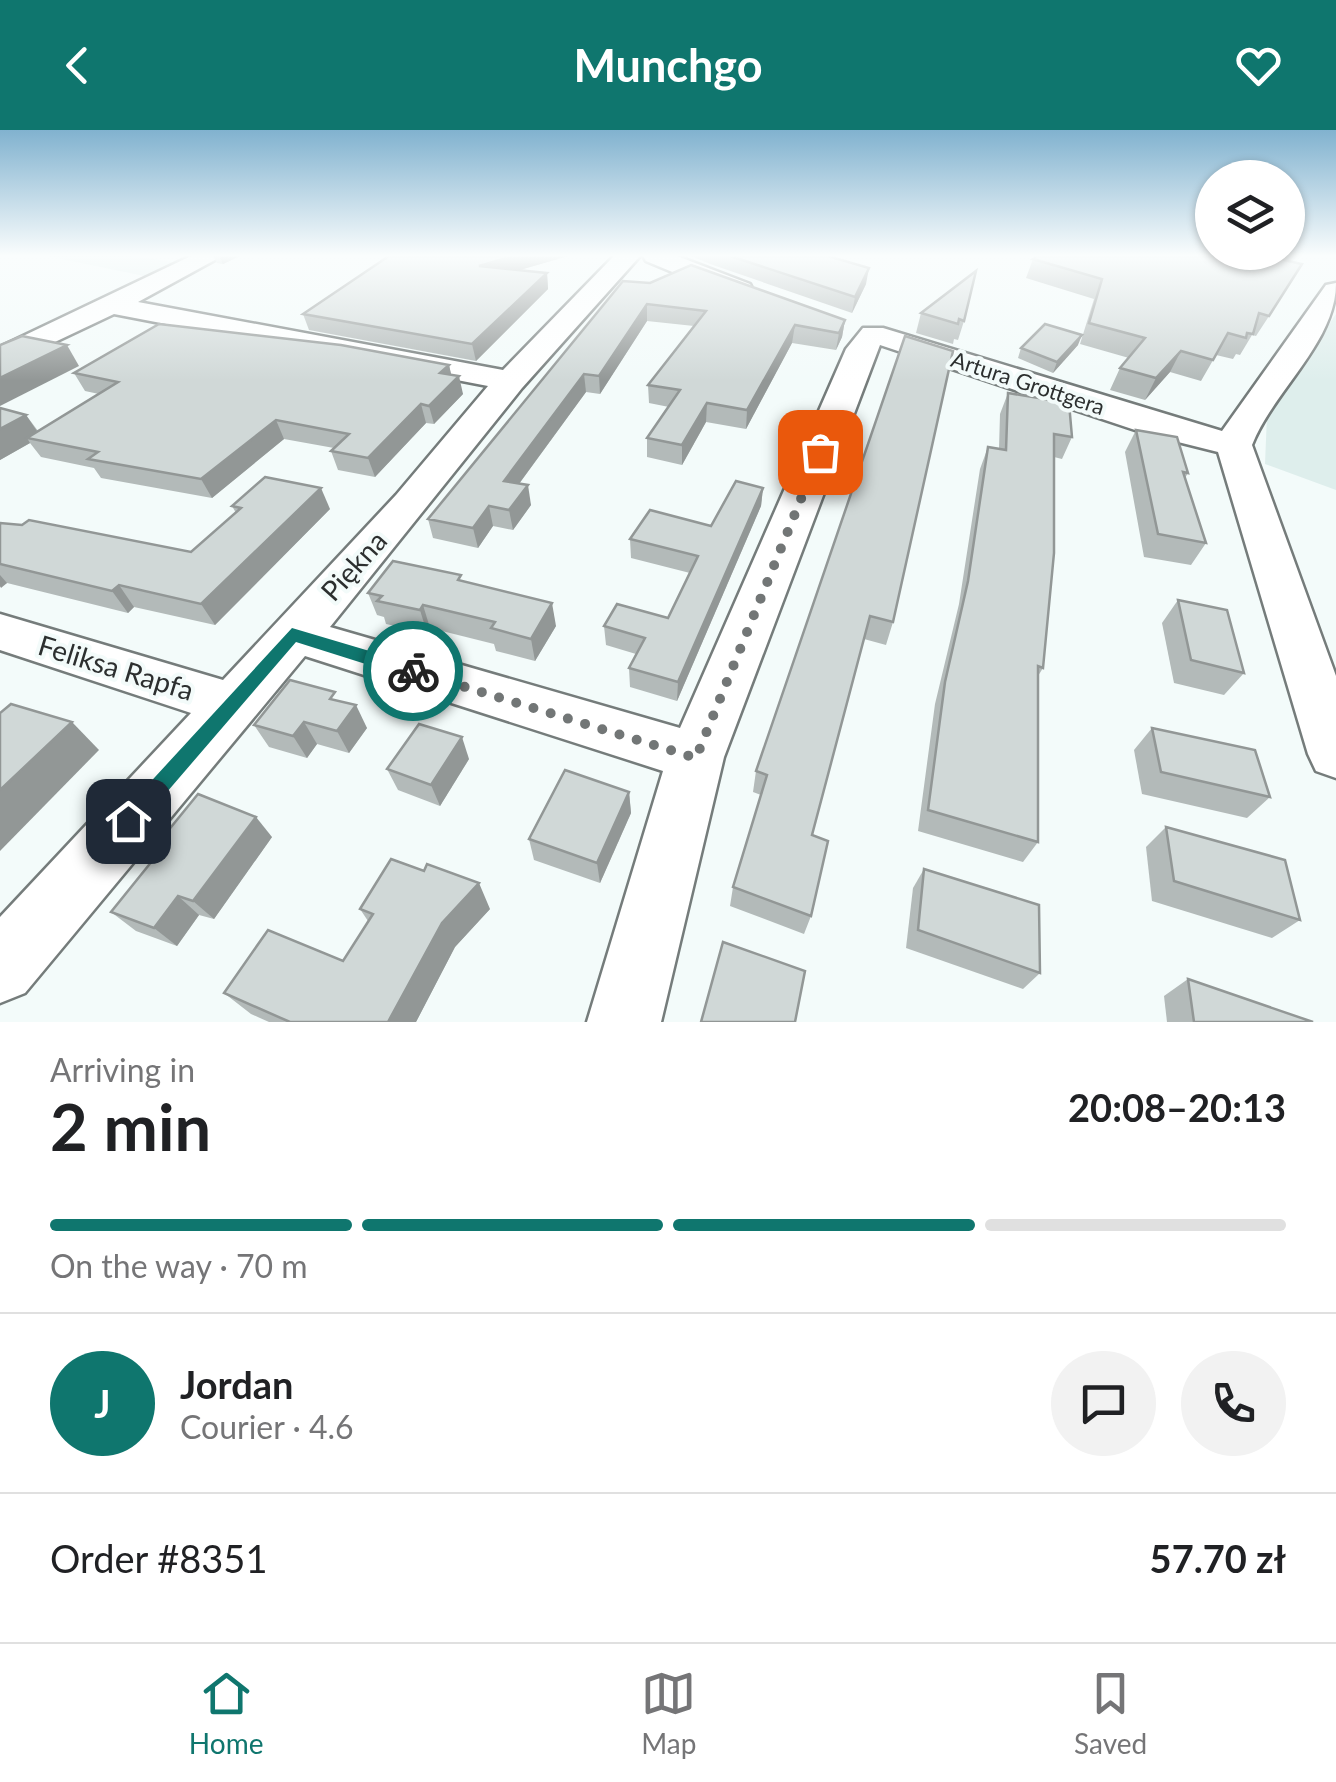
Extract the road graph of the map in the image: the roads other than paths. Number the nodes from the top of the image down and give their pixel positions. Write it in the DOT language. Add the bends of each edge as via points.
graph roads {
  1 [pos="127,298"];
  2 [pos="591,298"];
  3 [pos="763,298"];
  4 [pos="1331,298"];
  5 [pos="767,299"];
  6 [pos="112,305"];
  7 [pos="0,359"];
  8 [pos="510,382"];
  9 [pos="1234,445"];
  10 [pos="0,632"];
  11 [pos="292,634"];
  12 [pos="232,704"];
  13 [pos="1336,754"];
  14 [pos="696,758"];
  15 [pos="0,968"];
  16 [pos="624,1022"];
  1 -- 6 [label="street"];
  2 -- 8 [label="street, Piękna"];
  3 -- 5 [label="street"];
  4 -- 9 [label="street" via="1246,417"];
  6 -- 7 [label="street"];
  6 -- 8 [label="street"];
  8 -- 11 [label="street, Piękna"];
  9 -- 13 [label="street"];
  9 -- 14 [label="street, Artura Grottgera" via="855,328 862,349"];
  10 -- 12 [label="street, Feliksa Rapfa"];
  11 -- 12 [label="street, Piękna"];
  11 -- 14 [label="street"];
  12 -- 15 [label="street, Piękna"];
  14 -- 16 [label="street"];
}
